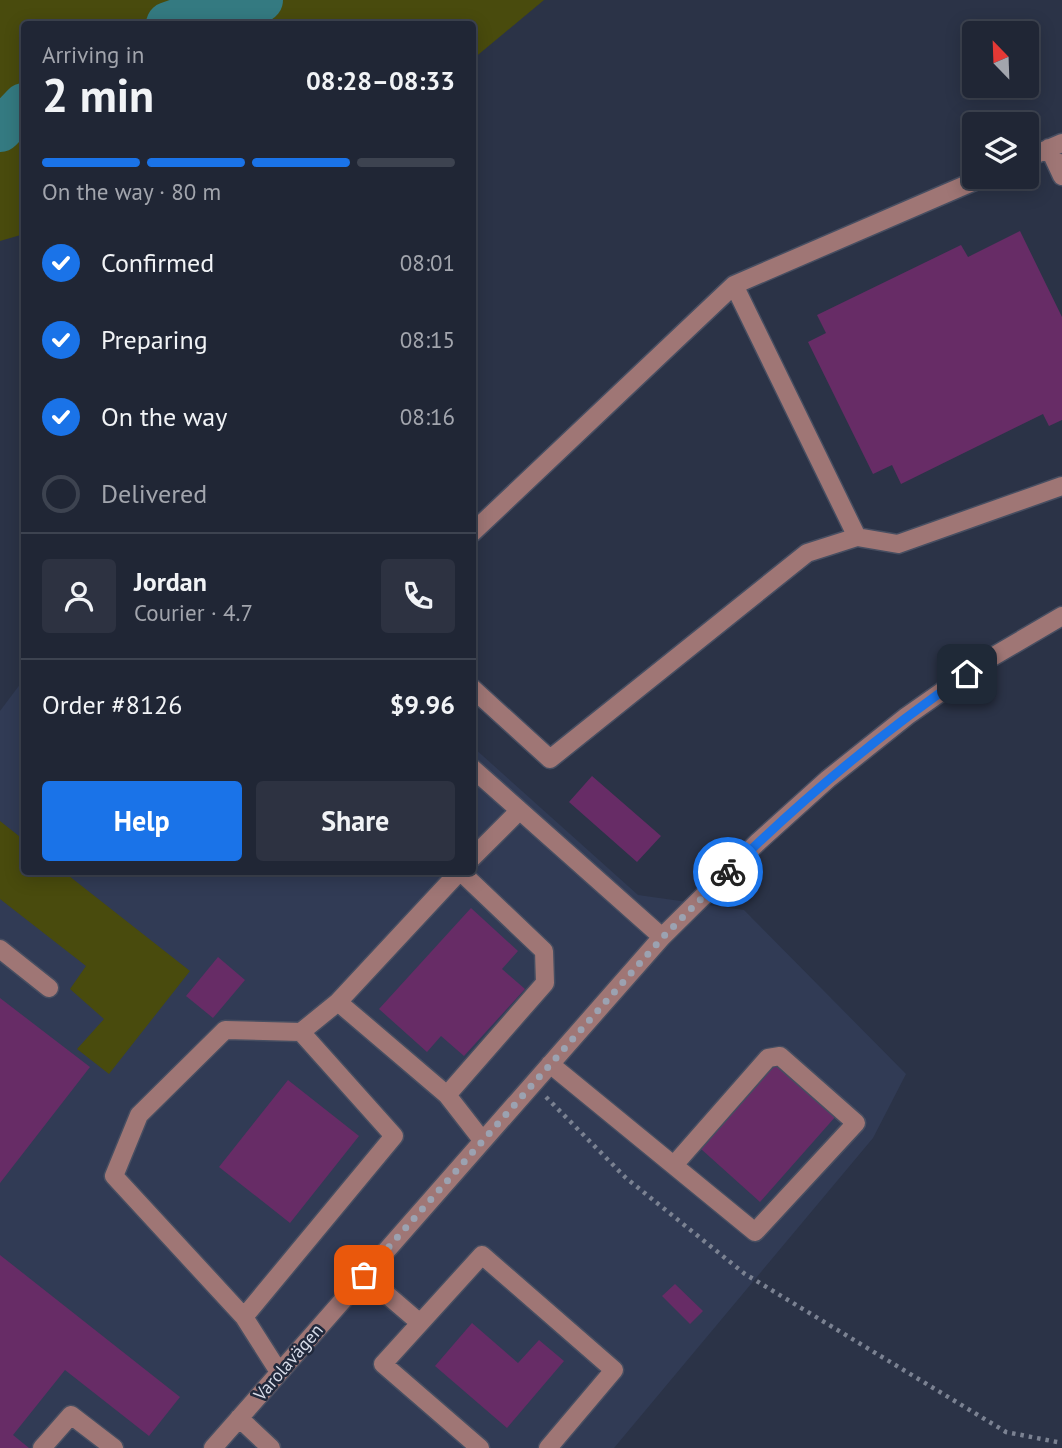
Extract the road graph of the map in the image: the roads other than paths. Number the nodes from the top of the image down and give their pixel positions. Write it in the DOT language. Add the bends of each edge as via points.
graph roads {
  1 [pos="1056,145"];
  2 [pos="1039,153"];
  3 [pos="1062,176"];
  4 [pos="962,187"];
  5 [pos="734,285"];
  6 [pos="1062,486"];
  7 [pos="476,529"];
  8 [pos="857,537"];
  9 [pos="1062,616"];
  10 [pos="476,692"];
  11 [pos="476,772"];
  12 [pos="519,811"];
  13 [pos="476,854"];
  14 [pos="457,875"];
  15 [pos="463,875"];
  16 [pos="663,937"];
  17 [pos="0,949"];
  18 [pos="49,988"];
  19 [pos="338,1002"];
  20 [pos="301,1032"];
  21 [pos="550,1064"];
  22 [pos="447,1095"];
  23 [pos="482,1140"];
  24 [pos="674,1165"];
  25 [pos="364,1275"];
  26 [pos="244,1317"];
  27 [pos="420,1323"];
  28 [pos="279,1372"];
  29 [pos="239,1418"];
  30 [pos="42,1448"];
  31 [pos="114,1448"];
  32 [pos="213,1448"];
  33 [pos="271,1448"];
  34 [pos="480,1448"];
  35 [pos="548,1448"];
  1 -- 2 [label="street"];
  1 -- 3 [label="street"];
  4 -- 5 [label="street"];
  5 -- 7 [label="street"];
  5 -- 8 [label="street"];
  6 -- 8 [label="street" via="898,544"];
  8 -- 10 [label="street" via="807,553 551,760"];
  9 -- 16 [label="street, Varolavägen" via="987,660 828,779"];
  11 -- 12 [label="street"];
  12 -- 13 [label="street"];
  12 -- 16 [label="street"];
  14 -- 19 [label="street"];
  15 -- 22 [label="street" via="544,951 545,983"];
  16 -- 21 [label="street, Varolavägen"];
  17 -- 18 [label="street"];
  19 -- 20 [label="street"];
  19 -- 22 [label="street"];
  20 -- 26 [label="street" via="394,1136"];
  20 -- 26 [label="street" via="225,1030 139,1115 114,1176"];
  21 -- 23 [label="street, Varolavägen"];
  21 -- 24 [label="street"];
  22 -- 23 [label="street"];
  23 -- 25 [label="street, Varolavägen"];
  24 -- 24 [label="street" via="755,1232 856,1123 779,1056 768,1058"];
  25 -- 27 [label="street"];
  25 -- 28 [label="street, Varolavägen"];
  26 -- 28 [label="street"];
  27 -- 34 [label="street" via="383,1364"];
  27 -- 35 [label="street" via="482,1255 614,1370"];
  28 -- 29 [label="street, Varolavägen"];
  29 -- 32 [label="street, Varolavägen"];
  29 -- 33 [label="street"];
  30 -- 31 [label="street" via="71,1415"];
}
